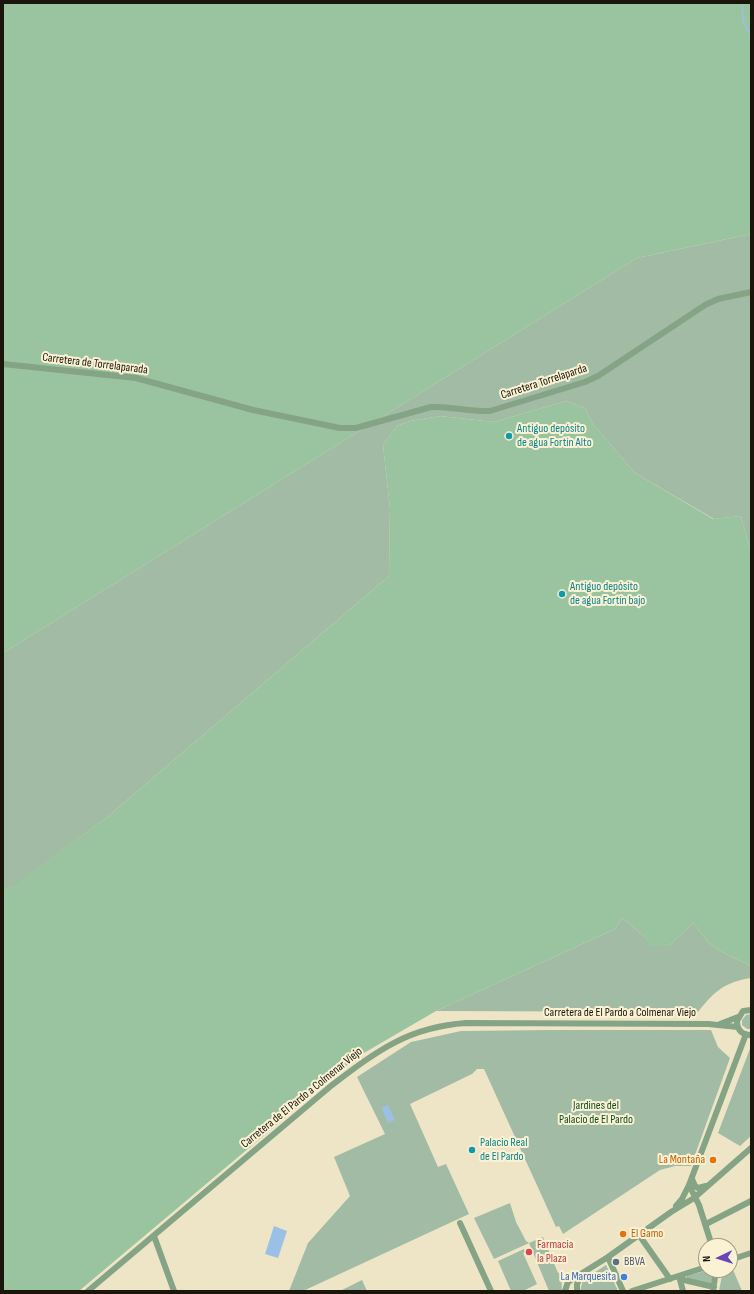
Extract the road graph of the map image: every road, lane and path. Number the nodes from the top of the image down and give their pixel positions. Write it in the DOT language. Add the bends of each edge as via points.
graph roads {
  1 [pos="751,292"];
  2 [pos="3,364"];
  3 [pos="253,410"];
  4 [pos="751,1010"];
  5 [pos="738,1017"];
  6 [pos="716,1024"];
  7 [pos="738,1027"];
  8 [pos="749,1035"];
  9 [pos="751,1148"];
  10 [pos="692,1179"];
  11 [pos="711,1184"];
  12 [pos="689,1185"];
  13 [pos="694,1198"];
  14 [pos="682,1199"];
  15 [pos="751,1200"];
  16 [pos="698,1205"];
  17 [pos="671,1212"];
  18 [pos="712,1220"];
  19 [pos="460,1223"];
  20 [pos="706,1224"];
  21 [pos="639,1235"];
  22 [pos="154,1236"];
  23 [pos="710,1238"];
  24 [pos="751,1253"];
  25 [pos="608,1257"];
  26 [pos="738,1257"];
  27 [pos="698,1270"];
  28 [pos="582,1274"];
  29 [pos="575,1276"];
  30 [pos="679,1276"];
  31 [pos="715,1278"];
  32 [pos="670,1279"];
  33 [pos="577,1288"];
  34 [pos="714,1289"];
  35 [pos="88,1291"];
  36 [pos="174,1291"];
  37 [pos="491,1291"];
  38 [pos="565,1291"];
  39 [pos="623,1291"];
  40 [pos="632,1291"];
  41 [pos="683,1291"];
  1 -- 3 [label="street, Carretera Torrelaparda" via="718,299 705,305 585,382 490,411 431,407 356,428 347,428 323,426"];
  2 -- 3 [label="street, Carretera de Torrelaparada" via="136,378"];
  4 -- 5 [label="street" via="743,1011"];
  5 -- 6 [label="street"];
  5 -- 7 [label="street"];
  6 -- 7 [label="street"];
  6 -- 22 [label="street, Carretera de El Pardo a Colmenar Viejo" via="466,1023 442,1025 415,1033 373,1054 332,1085"];
  7 -- 8 [label="street"];
  8 -- 10 [label="street"];
  9 -- 11 [label="street"];
  10 -- 11 [label="street" via="701,1189"];
  10 -- 12 [label="street"];
  11 -- 13 [label="street"];
  12 -- 13 [label="street"];
  12 -- 14 [label="street"];
  13 -- 14 [label="street"];
  13 -- 16 [label="street"];
  13 -- 17 [label="street"];
  14 -- 17 [label="street"];
  15 -- 18 [label="street"];
  16 -- 18 [label="street"];
  16 -- 20 [label="street"];
  17 -- 21 [label="street"];
  18 -- 20 [label="street"];
  19 -- 37 [label="street"];
  20 -- 23 [label="street"];
  21 -- 25 [label="street"];
  21 -- 32 [label="street"];
  22 -- 35 [label="street, Carretera de El Pardo a Colmenar Viejo"];
  22 -- 36 [label="street"];
  24 -- 26 [label="street"];
  25 -- 28 [label="street"];
  25 -- 39 [label="street"];
  27 -- 30 [label="street"];
  28 -- 29 [label="street"];
  28 -- 33 [label="street"];
  29 -- 33 [label="street"];
  29 -- 38 [label="street" via="568,1282"];
  30 -- 32 [label="street"];
  30 -- 34 [label="street" via="684,1280"];
  30 -- 41 [label="street"];
  31 -- 34 [label="street"];
  32 -- 40 [label="street"];
}
